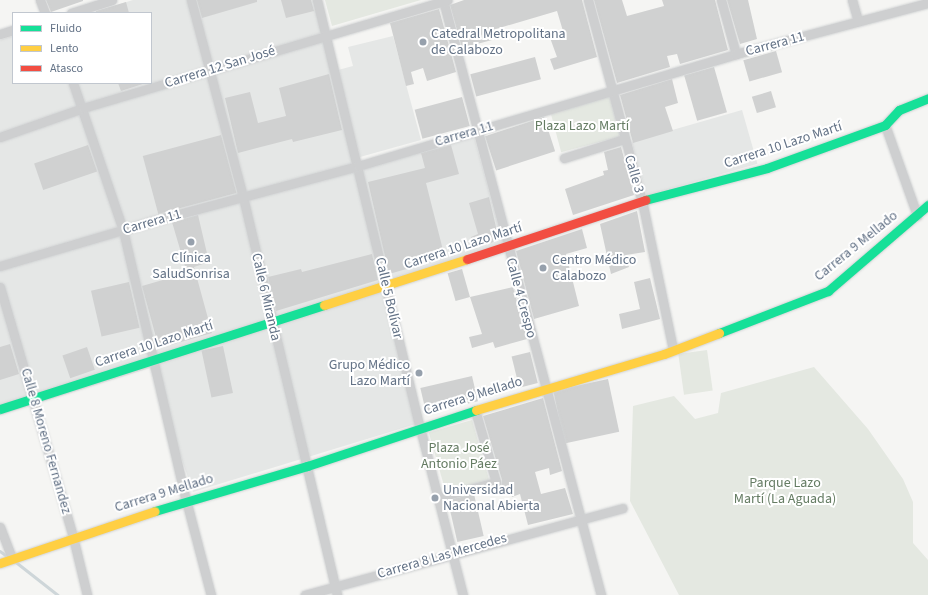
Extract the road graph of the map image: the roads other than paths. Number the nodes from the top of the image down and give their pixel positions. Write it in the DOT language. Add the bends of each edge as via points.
graph roads {
  1 [pos="40,0"];
  2 [pos="112,0"];
  3 [pos="191,0"];
  4 [pos="317,0"];
  5 [pos="444,0"];
  6 [pos="588,0"];
  7 [pos="721,0"];
  8 [pos="852,0"];
  9 [pos="928,3"];
  10 [pos="45,12"];
  11 [pos="73,12"];
  12 [pos="858,22"];
  13 [pos="12,30"];
  14 [pos="0,34"];
  15 [pos="326,34"];
  16 [pos="736,54"];
  17 [pos="210,71"];
  18 [pos="73,84"];
  19 [pos="612,91"];
  20 [pos="928,98"];
  21 [pos="83,108"];
  22 [pos="885,125"];
  23 [pos="477,130"];
  24 [pos="0,137"];
  25 [pos="624,139"];
  26 [pos="564,158"];
  27 [pos="358,166"];
  28 [pos="243,197"];
  29 [pos="642,200"];
  30 [pos="928,205"];
  31 [pos="917,215"];
  32 [pos="123,230"];
  33 [pos="507,246"];
  34 [pos="0,266"];
  35 [pos="386,285"];
  36 [pos="0,288"];
  37 [pos="271,321"];
  38 [pos="673,350"];
  39 [pos="154,358"];
  40 [pos="545,388"];
  41 [pos="33,398"];
  42 [pos="0,408"];
  43 [pos="475,410"];
  44 [pos="420,428"];
  45 [pos="307,466"];
  46 [pos="439,497"];
  47 [pos="186,500"];
  48 [pos="622,508"];
  49 [pos="580,518"];
  50 [pos="0,526"];
  51 [pos="73,537"];
  52 [pos="453,552"];
  53 [pos="12,559"];
  54 [pos="0,563"];
  55 [pos="334,586"];
  56 [pos="87,595"];
  57 [pos="211,595"];
  58 [pos="305,595"];
  59 [pos="337,595"];
  60 [pos="463,595"];
  61 [pos="601,595"];
  1 -- 10 [label="street"];
  2 -- 11 [label="street"];
  3 -- 17 [label="street, Calle 6 Miranda"];
  4 -- 15 [label="street, Calle 5 Bolívar"];
  5 -- 15 [label="street, Carrera 12 San José"];
  5 -- 23 [label="street, Calle 4 Crespo"];
  6 -- 19 [label="street, Calle 3"];
  7 -- 16 [label="street"];
  8 -- 12 [label="street"];
  9 -- 12 [label="street, Carrera 11"];
  12 -- 16 [label="street, Carrera 11"];
  13 -- 14 [label="street"];
  15 -- 17 [label="street, Carrera 12 San José"];
  15 -- 27 [label="street, Calle 5 Bolívar"];
  16 -- 19 [label="street, Carrera 11"];
  17 -- 21 [label="street, Carrera 12 San José"];
  17 -- 28 [label="street, Calle 6 Miranda"];
  18 -- 21 [label="street"];
  19 -- 23 [label="street, Carrera 11"];
  19 -- 25 [label="street, Calle 3"];
  20 -- 22 [label="street, Carrera 10 Lazo Martí" via="899,110"];
  21 -- 24 [label="street, Carrera 12 San José"];
  21 -- 32 [label="street"];
  22 -- 29 [label="street, Carrera 10 Lazo Martí" via="767,168"];
  22 -- 31 [label="street"];
  23 -- 27 [label="street, Carrera 11"];
  23 -- 33 [label="street, Calle 4 Crespo"];
  25 -- 26 [label="street"];
  25 -- 29 [label="street, Calle 3"];
  27 -- 28 [label="street, Carrera 11"];
  27 -- 35 [label="street, Calle 5 Bolívar"];
  28 -- 32 [label="street, Carrera 11"];
  28 -- 37 [label="street, Calle 6 Miranda"];
  29 -- 33 [label="street, Carrera 10 Lazo Martí"];
  29 -- 38 [label="street, Calle 3"];
  30 -- 31 [label="street, Carrera 9 Mellado"];
  31 -- 38 [label="street, Carrera 9 Mellado" via="828,291"];
  32 -- 34 [label="street, Carrera 11"];
  32 -- 39 [label="street"];
  33 -- 35 [label="street, Carrera 10 Lazo Martí"];
  33 -- 40 [label="street, Calle 4 Crespo"];
  35 -- 37 [label="street, Carrera 10 Lazo Martí"];
  35 -- 44 [label="street, Calle 5 Bolívar"];
  36 -- 41 [label="street, Calle 8 Moreno Fernandez"];
  37 -- 39 [label="street, Carrera 10 Lazo Martí"];
  37 -- 45 [label="street, Calle 6 Miranda"];
  38 -- 40 [label="street, Carrera 9 Mellado"];
  39 -- 41 [label="street, Carrera 10 Lazo Martí"];
  39 -- 47 [label="street"];
  40 -- 43 [label="street, Carrera 9 Mellado"];
  40 -- 49 [label="street, Calle 4 Crespo"];
  41 -- 42 [label="street, Carrera 10 Lazo Martí"];
  41 -- 51 [label="street, Calle 8 Moreno Fernandez"];
  43 -- 44 [label="street, Carrera 9 Mellado"];
  43 -- 46 [label="street" via="496,482"];
  44 -- 45 [label="street, Carrera 9 Mellado"];
  44 -- 46 [label="street, Calle 5 Bolívar"];
  45 -- 47 [label="street, Carrera 9 Mellado"];
  45 -- 55 [label="street, Calle 6 Miranda"];
  46 -- 52 [label="street, Calle 5 Bolívar"];
  47 -- 51 [label="street, Carrera 9 Mellado"];
  47 -- 57 [label="street"];
  48 -- 49 [label="street, Carrera 8 Las Mercedes"];
  49 -- 52 [label="street, Carrera 8 Las Mercedes"];
  49 -- 61 [label="street, Calle 4 Crespo"];
  50 -- 53 [label="street"];
  51 -- 53 [label="street, Carrera 9 Mellado"];
  51 -- 56 [label="street, Calle 8 Moreno Fernandez"];
  52 -- 55 [label="street, Carrera 8 Las Mercedes"];
  52 -- 60 [label="street, Calle 5 Bolívar"];
  53 -- 54 [label="street, Carrera 9 Mellado"];
  55 -- 58 [label="street, Carrera 8 Las Mercedes"];
  55 -- 59 [label="street, Calle 6 Miranda"];
}
